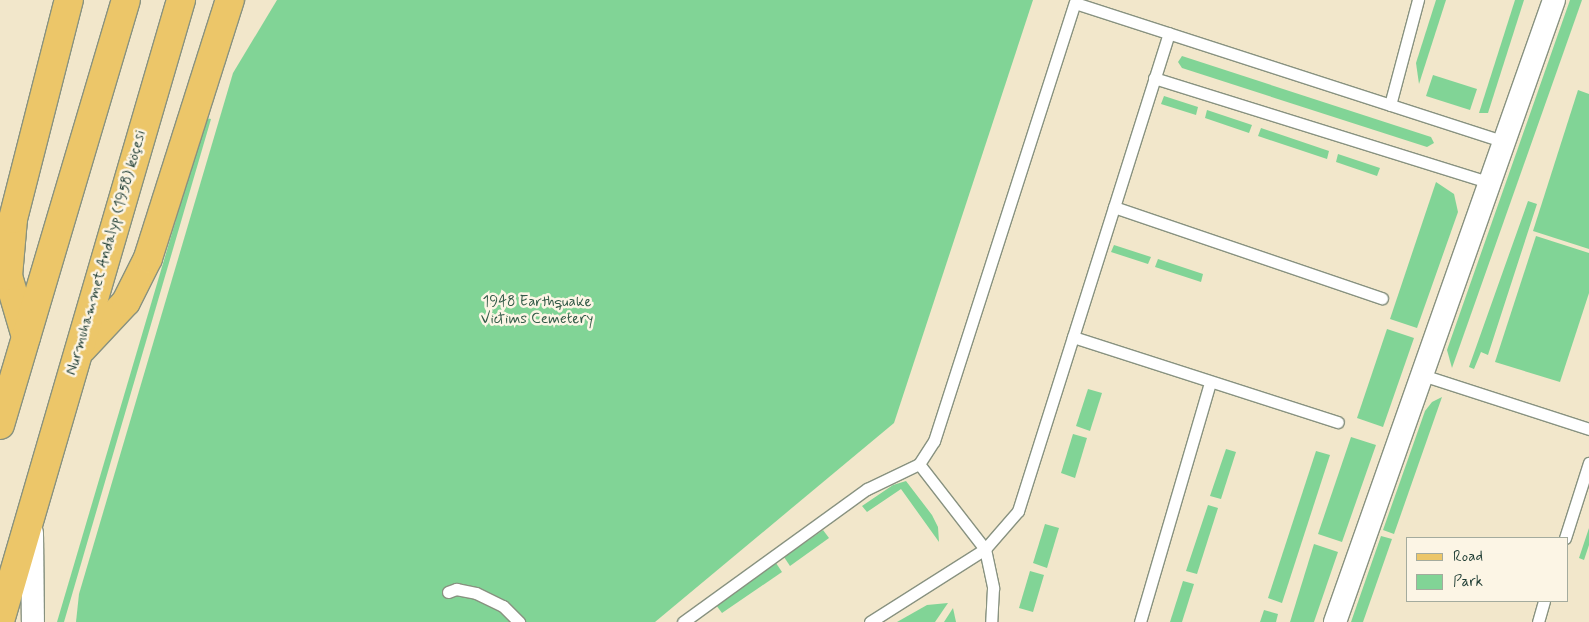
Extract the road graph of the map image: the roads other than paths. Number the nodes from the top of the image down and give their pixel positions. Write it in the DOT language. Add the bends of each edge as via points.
graph roads {
  1 [pos="69,0"];
  2 [pos="126,0"];
  3 [pos="181,0"];
  4 [pos="230,0"];
  5 [pos="1418,0"];
  6 [pos="1554,0"];
  7 [pos="1075,1"];
  8 [pos="1169,33"];
  9 [pos="1154,78"];
  10 [pos="1390,105"];
  11 [pos="1504,142"];
  12 [pos="1491,183"];
  13 [pos="1114,207"];
  14 [pos="1382,298"];
  15 [pos="26,337"];
  16 [pos="1074,337"];
  17 [pos="78,354"];
  18 [pos="1422,375"];
  19 [pos="1210,382"];
  20 [pos="1338,422"];
  21 [pos="0,425"];
  22 [pos="1589,429"];
  23 [pos="1589,463"];
  24 [pos="919,464"];
  25 [pos="34,506"];
  26 [pos="1565,537"];
  27 [pos="985,549"];
  28 [pos="448,592"];
  29 [pos="1544,602"];
  30 [pos="0,621"];
  31 [pos="33,622"];
  32 [pos="519,622"];
  33 [pos="682,622"];
  34 [pos="870,622"];
  35 [pos="991,622"];
  36 [pos="1140,622"];
  37 [pos="1335,622"];
  38 [pos="1538,622"];
  1 -- 15 [label="main road" via="13,219 8,276"];
  2 -- 15 [label="main road"];
  3 -- 17 [label="main road, Nurmuhammet Andalyp (1958) köçesi"];
  4 -- 17 [label="main road" via="148,258 126,302"];
  5 -- 10 [label="lane"];
  6 -- 11 [label="street"];
  7 -- 8 [label="lane"];
  7 -- 24 [label="lane" via="934,441"];
  8 -- 9 [label="lane"];
  8 -- 10 [label="lane"];
  9 -- 12 [label="lane"];
  9 -- 13 [label="lane"];
  10 -- 11 [label="lane"];
  11 -- 12 [label="street"];
  12 -- 18 [label="street"];
  13 -- 14 [label="lane"];
  13 -- 16 [label="lane"];
  15 -- 21 [label="main road"];
  16 -- 19 [label="lane"];
  16 -- 27 [label="lane" via="1018,511"];
  17 -- 25 [label="main road, Nurmuhammet Andalyp (1958) köçesi"];
  18 -- 22 [label="lane"];
  18 -- 37 [label="street"];
  19 -- 20 [label="lane"];
  19 -- 36 [label="lane"];
  23 -- 26 [label="lane"];
  24 -- 27 [label="lane"];
  24 -- 33 [label="lane" via="867,489"];
  25 -- 30 [label="main road, Nurmuhammet Andalyp (1958) köçesi"];
  25 -- 31 [label="street, Nurmuhammet Andalyp (1958) köçesi" via="31,560"];
  27 -- 34 [label="lane"];
  27 -- 35 [label="lane" via="993,588"];
  28 -- 32 [label="lane" via="456,589 476,593 503,606"];
  29 -- 38 [label="lane"];
}
